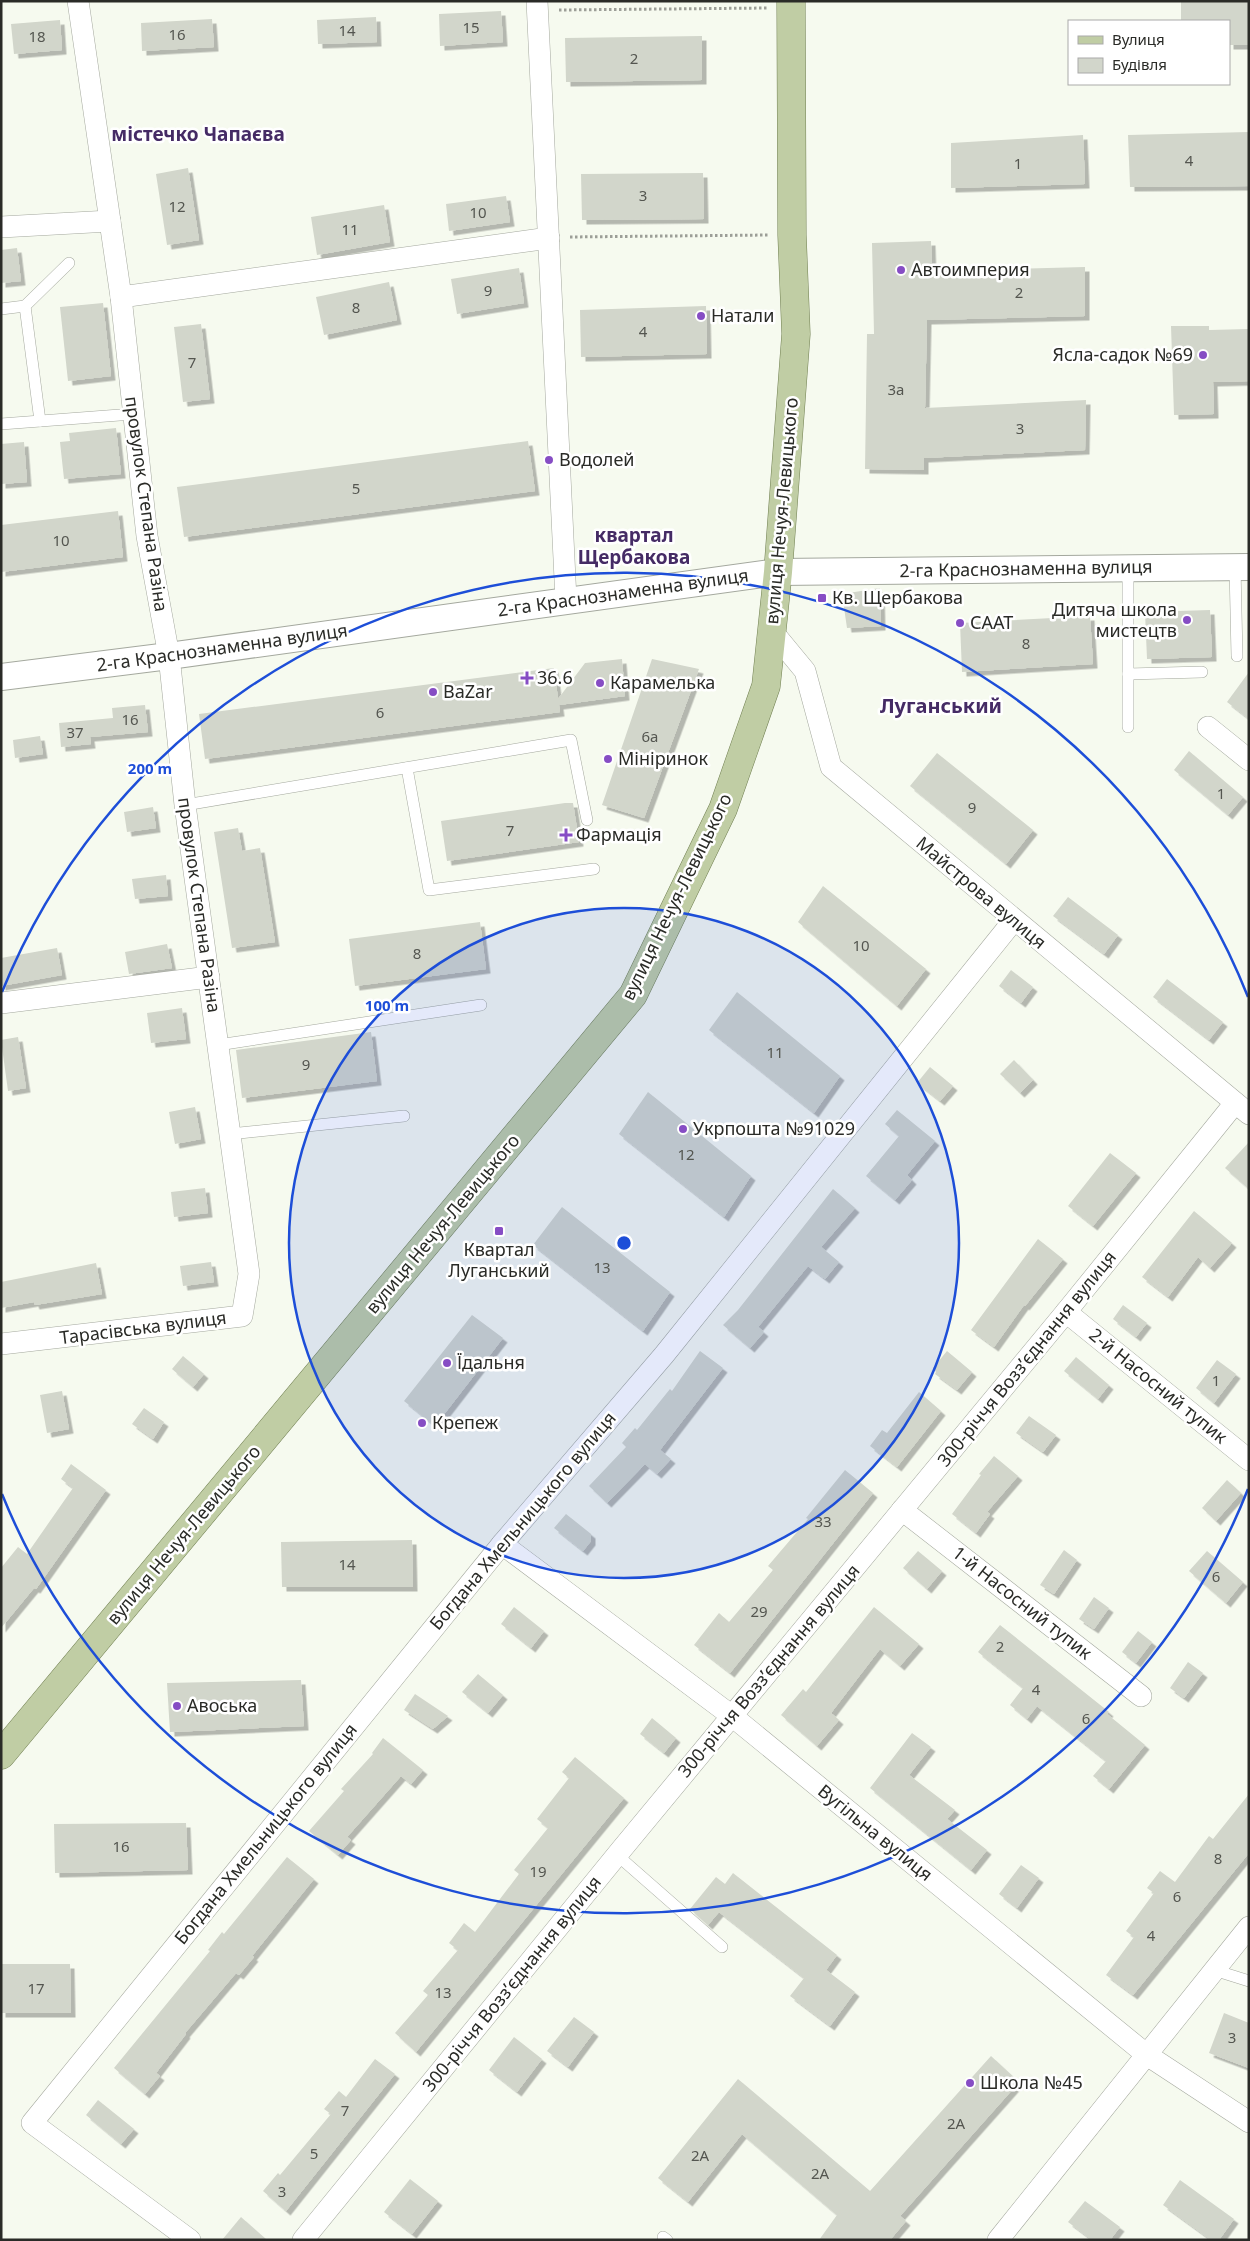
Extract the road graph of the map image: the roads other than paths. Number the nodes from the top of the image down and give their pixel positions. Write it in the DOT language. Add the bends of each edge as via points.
graph roads {
  1 [pos="78,1"];
  2 [pos="791,4"];
  3 [pos="538,6"];
  4 [pos="110,220"];
  5 [pos="1,227"];
  6 [pos="549,238"];
  7 [pos="70,263"];
  8 [pos="121,297"];
  9 [pos="25,306"];
  10 [pos="1,310"];
  11 [pos="133,414"];
  12 [pos="40,421"];
  13 [pos="1,424"];
  14 [pos="1242,567"];
  15 [pos="1128,568"];
  16 [pos="778,572"];
  17 [pos="566,600"];
  18 [pos="772,631"];
  19 [pos="169,656"];
  20 [pos="1237,656"];
  21 [pos="1202,672"];
  22 [pos="1128,674"];
  23 [pos="1,677"];
  24 [pos="1128,727"];
  25 [pos="1208,728"];
  26 [pos="1249,760"];
  27 [pos="407,768"];
  28 [pos="185,805"];
  29 [pos="587,820"];
  30 [pos="594,869"];
  31 [pos="1014,920"];
  32 [pos="209,976"];
  33 [pos="1,1002"];
  34 [pos="481,1005"];
  35 [pos="218,1045"];
  36 [pos="1242,1109"];
  37 [pos="404,1116"];
  38 [pos="230,1134"];
  39 [pos="249,1274"];
  40 [pos="1066,1312"];
  41 [pos="1,1344"];
  42 [pos="1249,1460"];
  43 [pos="902,1510"];
  44 [pos="502,1544"];
  45 [pos="1141,1696"];
  46 [pos="732,1716"];
  47 [pos="1,1755"];
  48 [pos="617,1855"];
  49 [pos="1249,1927"];
  50 [pos="722,1947"];
  51 [pos="1214,1970"];
  52 [pos="1249,1981"];
  53 [pos="1146,2055"];
  54 [pos="1249,2122"];
  55 [pos="190,2240"];
  56 [pos="303,2240"];
  57 [pos="998,2240"];
  1 -- 4 [label="street, провулок Степана Разіна"];
  2 -- 16 [label="main road, вулиця Нечуя-Левицького" via="796,334"];
  3 -- 6 [label="street"];
  4 -- 5 [label="street"];
  4 -- 8 [label="street, провулок Степана Разіна"];
  6 -- 8 [label="street"];
  6 -- 17 [label="street"];
  7 -- 9 [label="lane"];
  8 -- 11 [label="street, провулок Степана Разіна"];
  9 -- 10 [label="lane"];
  9 -- 12 [label="lane"];
  11 -- 12 [label="lane"];
  11 -- 19 [label="street, провулок Степана Разіна" via="146,536"];
  12 -- 13 [label="lane"];
  14 -- 15 [label="street, 2-га Краснознаменна вулиця"];
  14 -- 20 [label="lane"];
  15 -- 16 [label="street, 2-га Краснознаменна вулиця"];
  15 -- 22 [label="lane"];
  16 -- 17 [label="street, 2-га Краснознаменна вулиця"];
  16 -- 18 [label="main road, вулиця Нечуя-Левицького"];
  17 -- 19 [label="street, 2-га Краснознаменна вулиця"];
  18 -- 31 [label="street, Майстрова вулиця" via="805,671 831,767"];
  18 -- 47 [label="main road, вулиця Нечуя-Левицького" via="766,686 723,809 632,995"];
  19 -- 23 [label="street, 2-га Краснознаменна вулиця"];
  19 -- 28 [label="street, провулок Степана Разіна"];
  21 -- 22 [label="lane"];
  22 -- 24 [label="lane"];
  25 -- 26 [label="street"];
  27 -- 28 [label="lane"];
  27 -- 29 [label="lane" via="571,740"];
  27 -- 30 [label="lane" via="429,890"];
  28 -- 32 [label="street, провулок Степана Разіна"];
  31 -- 36 [label="street, Майстрова вулиця"];
  31 -- 44 [label="street, Богдана Хмельницького вулиця" via="664,1356"];
  32 -- 33 [label="street"];
  32 -- 35 [label="street, провулок Степана Разіна"];
  34 -- 35 [label="lane"];
  35 -- 38 [label="street, провулок Степана Разіна"];
  36 -- 40 [label="street, 300-річчя Возз’єднання вулиця"];
  37 -- 38 [label="lane"];
  38 -- 39 [label="street, провулок Степана Разіна"];
  39 -- 41 [label="street, Тарасівська вулиця" via="242,1316"];
  40 -- 42 [label="street, 2-й Насосний тупик"];
  40 -- 43 [label="street, 300-річчя Возз’єднання вулиця"];
  43 -- 45 [label="street, 1-й Насосний тупик"];
  43 -- 46 [label="street, 300-річчя Возз’єднання вулиця"];
  44 -- 46 [label="street, Вугільна вулиця"];
  44 -- 55 [label="street, Богдана Хмельницького вулиця" via="32,2123"];
  46 -- 48 [label="street, 300-річчя Возз’єднання вулиця"];
  46 -- 53 [label="street, Вугільна вулиця"];
  48 -- 50 [label="lane"];
  48 -- 56 [label="street, 300-річчя Возз’єднання вулиця"];
  49 -- 51 [label="street"];
  51 -- 52 [label="lane"];
  51 -- 53 [label="street"];
  53 -- 54 [label="street, Вугільна вулиця"];
  53 -- 57 [label="street"];
}
